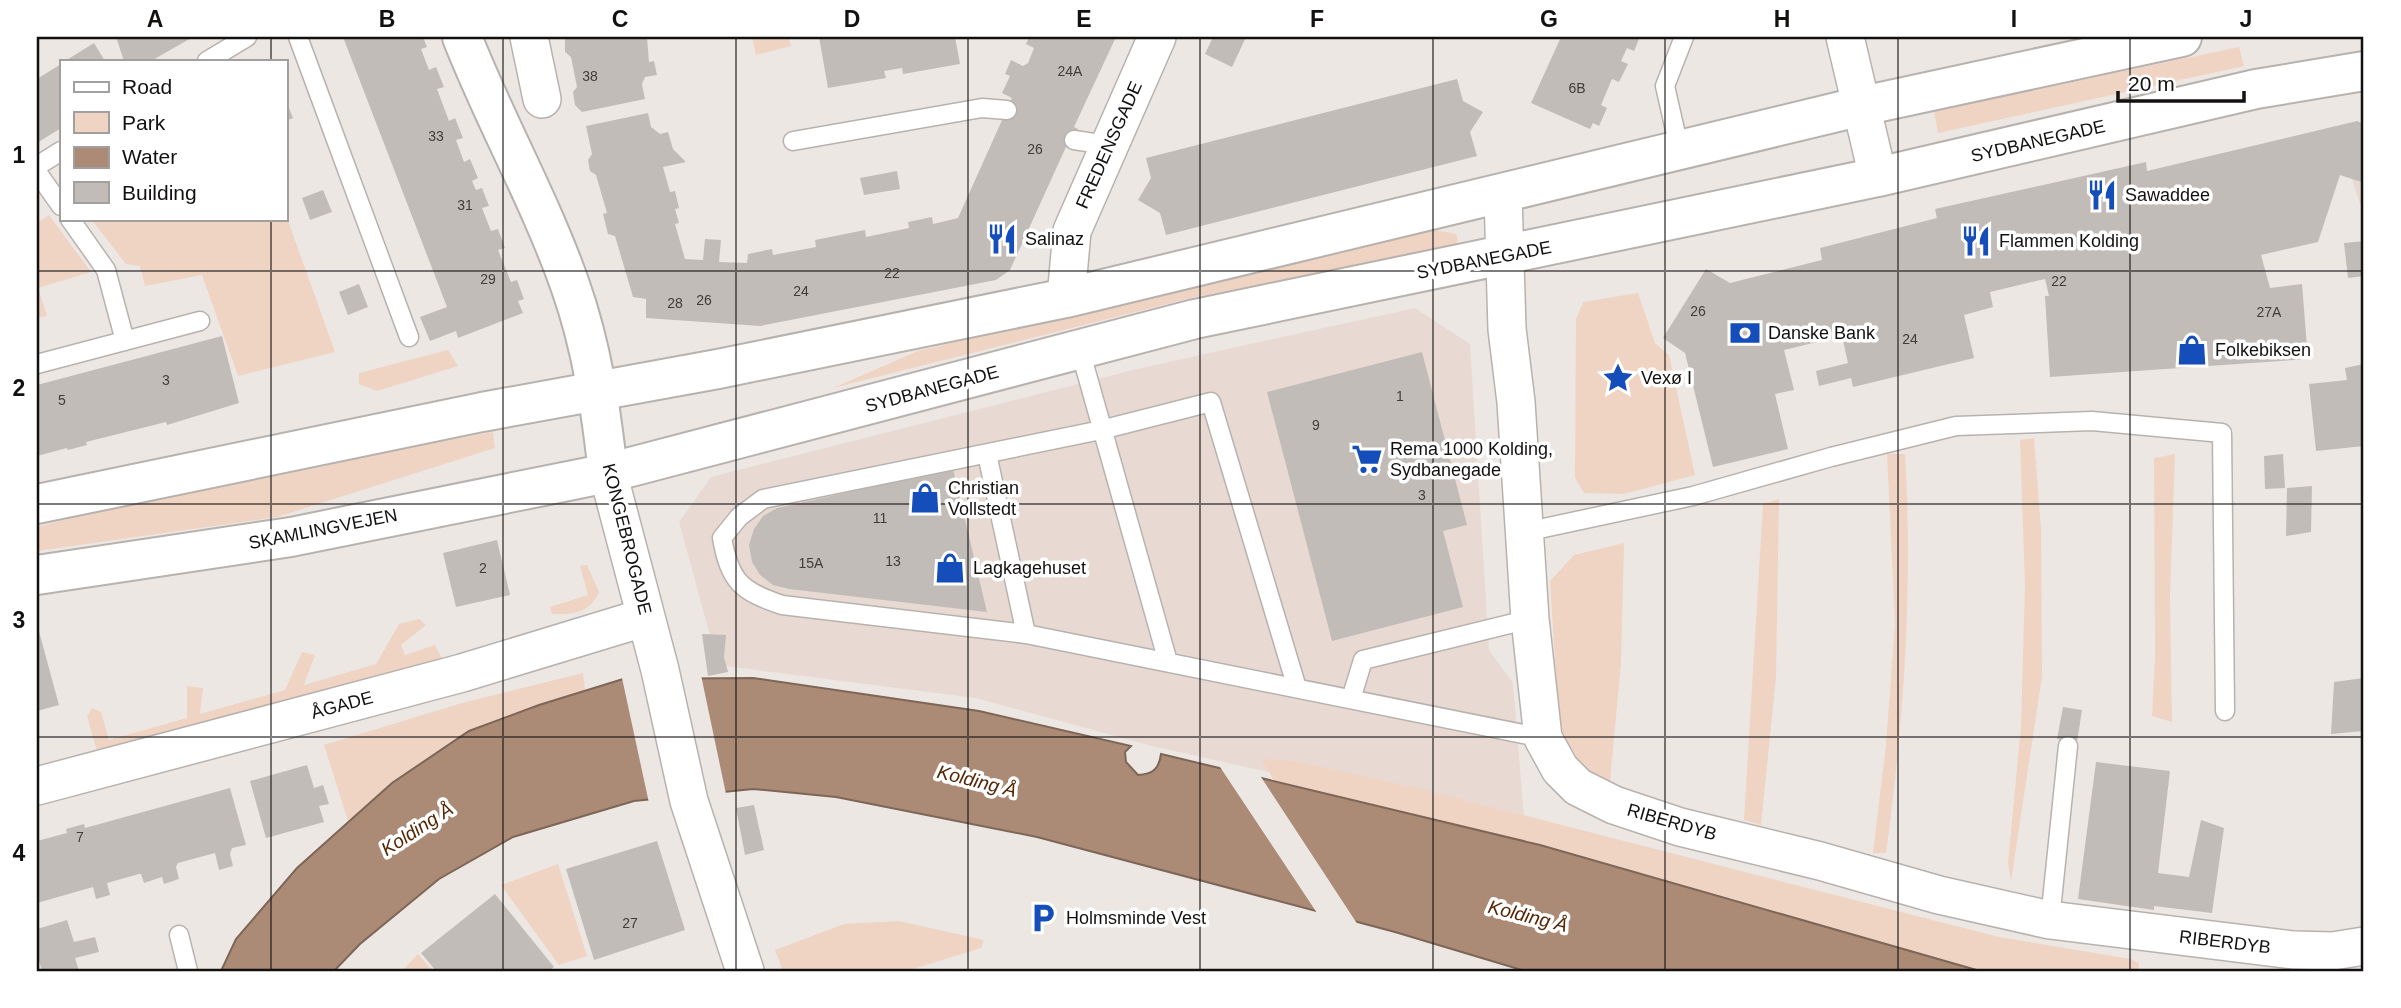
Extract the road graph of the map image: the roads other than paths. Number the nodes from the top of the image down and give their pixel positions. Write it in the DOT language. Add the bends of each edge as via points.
graph roads {
  1 [pos="247,37"];
  2 [pos="298,37"];
  3 [pos="462,37"];
  4 [pos="530,37"];
  5 [pos="1157,37"];
  6 [pos="1684,37"];
  7 [pos="1845,37"];
  8 [pos="2182,37"];
  9 [pos="209,60"];
  10 [pos="2364,71"];
  11 [pos="542,99"];
  12 [pos="1862,106"];
  13 [pos="1007,110"];
  14 [pos="793,141"];
  15 [pos="60,152"];
  16 [pos="1680,152"];
  17 [pos="37,166"];
  18 [pos="37,172"];
  19 [pos="1878,177"];
  20 [pos="1503,195"];
  21 [pos="60,205"];
  22 [pos="71,220"];
  23 [pos="1503,257"];
  24 [pos="1066,298"];
  25 [pos="200,321"];
  26 [pos="409,337"];
  27 [pos="125,341"];
  28 [pos="1080,350"];
  29 [pos="37,365"];
  30 [pos="599,389"];
  31 [pos="1101,430"];
  32 [pos="987,454"];
  33 [pos="608,472"];
  34 [pos="37,504"];
  35 [pos="1525,532"];
  36 [pos="37,575"];
  37 [pos="646,617"];
  38 [pos="1530,619"];
  39 [pos="1026,634"];
  40 [pos="1168,662"];
  41 [pos="1297,688"];
  42 [pos="1351,699"];
  43 [pos="2225,711"];
  44 [pos="1543,738"];
  45 [pos="2068,746"];
  46 [pos="37,786"];
  47 [pos="2050,919"];
  48 [pos="179,935"];
  49 [pos="2364,946"];
  50 [pos="188,971"];
  51 [pos="745,971"];
  1 -- 9 [label="lane"];
  2 -- 26 [label="lane"];
  3 -- 30 [label="main road, KONGEBROGADE" via="515,150 570,286"];
  4 -- 11 [label="street"];
  5 -- 24 [label="street, FREDENSGADE" via="1090,143 1072,231"];
  6 -- 16 [label="lane" via="1665,86"];
  7 -- 12 [label="street"];
  8 -- 12 [label="main road"];
  10 -- 19 [label="main road, SYDBANEGADE" via="2256,89"];
  12 -- 16 [label="main road"];
  12 -- 19 [label="street"];
  13 -- 14 [label="lane" via="982,108"];
  15 -- 17 [label="lane"];
  16 -- 20 [label="main road"];
  18 -- 21 [label="lane"];
  19 -- 23 [label="main road, SYDBANEGADE"];
  20 -- 23 [label="street, RIBERDYB"];
  20 -- 24 [label="main road"];
  22 -- 27 [label="lane" via="106,270"];
  23 -- 28 [label="main road, SYDBANEGADE" via="1250,306"];
  23 -- 35 [label="street, RIBERDYB"];
  24 -- 30 [label="main road"];
  25 -- 27 [label="lane"];
  27 -- 29 [label="lane"];
  28 -- 31 [label="lane"];
  28 -- 33 [label="main road, SYDBANEGADE"];
  30 -- 33 [label="main road, KONGEBROGADE"];
  30 -- 34 [label="main road"];
  31 -- 32 [label="lane"];
  31 -- 40 [label="lane"];
  31 -- 41 [label="lane" via="1210,402"];
  32 -- 39 [label="lane"];
  32 -- 39 [label="lane" via="763,499 722,538 727,567 751,594 782,605"];
  33 -- 36 [label="main road, SKAMLINGVEJEN" via="291,537"];
  33 -- 37 [label="street, KONGEBROGADE"];
  35 -- 38 [label="street, RIBERDYB"];
  35 -- 43 [label="lane" via="1693,496 1956,426 2092,421 2221,433"];
  37 -- 46 [label="street, ÅGADE" via="462,673"];
  37 -- 51 [label="street, KONGEBROGADE" via="689,801"];
  38 -- 42 [label="lane" via="1363,660"];
  38 -- 44 [label="street, RIBERDYB"];
  39 -- 40 [label="lane"];
  40 -- 41 [label="lane"];
  41 -- 42 [label="lane"];
  42 -- 44 [label="lane"];
  44 -- 47 [label="street, RIBERDYB" via="1560,769 1578,788 1614,805 1939,895"];
  45 -- 47 [label="lane"];
  47 -- 49 [label="street, RIBERDYB" via="2292,950"];
  48 -- 50 [label="lane"];
}
